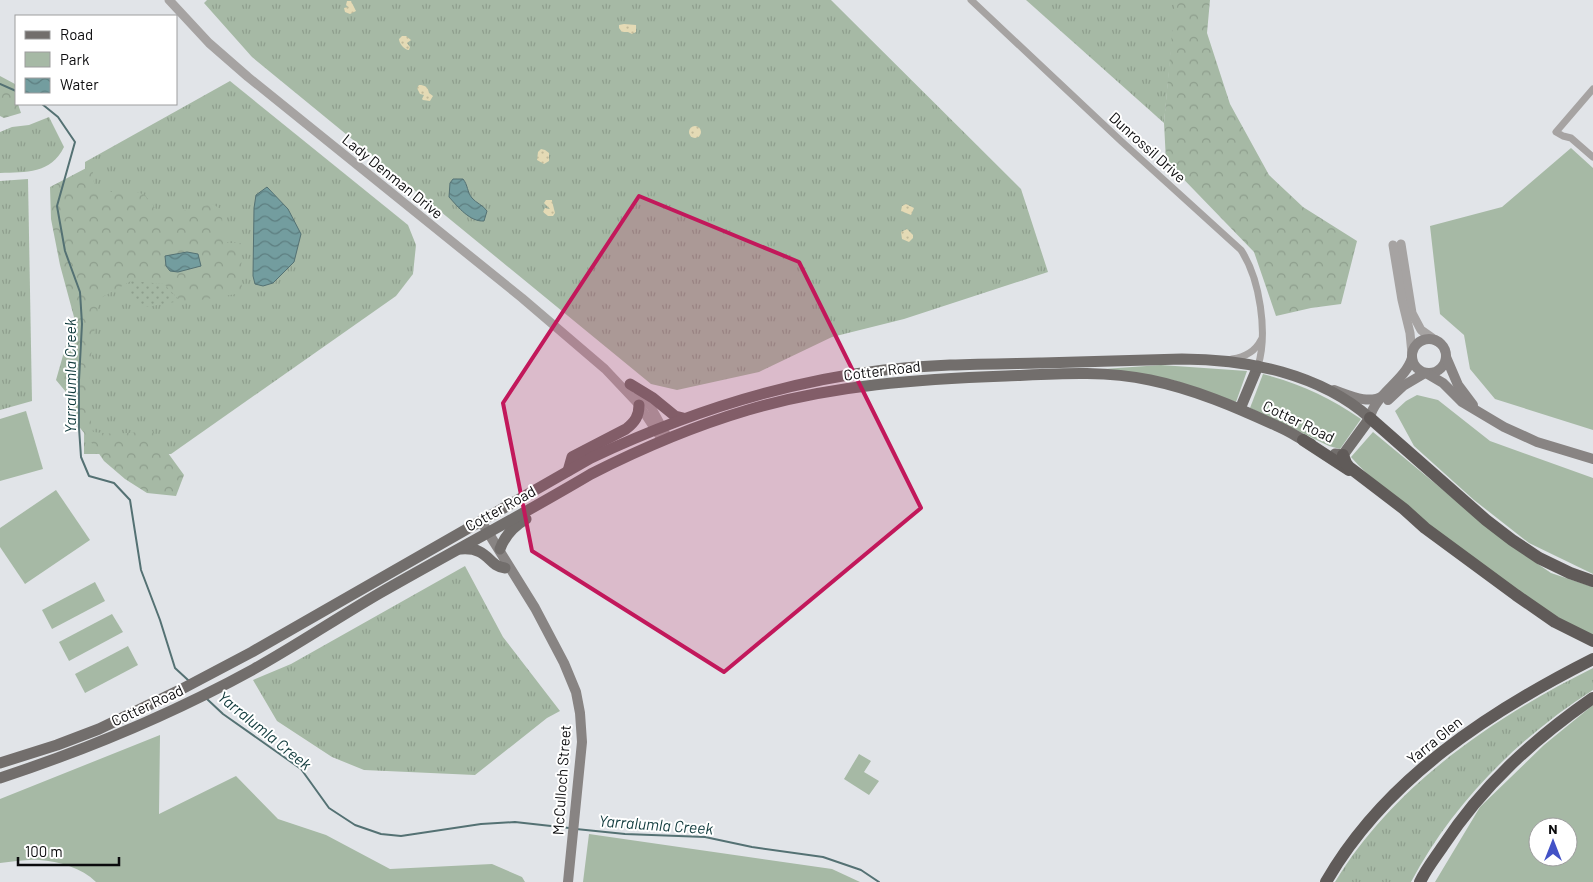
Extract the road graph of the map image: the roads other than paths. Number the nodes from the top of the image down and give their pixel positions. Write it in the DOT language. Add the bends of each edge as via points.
graph roads {
  1 [pos="169,0"];
  2 [pos="971,0"];
  3 [pos="1593,89"];
  4 [pos="1593,157"];
  5 [pos="1262,338"];
  6 [pos="1438,342"];
  7 [pos="1412,356"];
  8 [pos="1446,357"];
  9 [pos="1212,360"];
  10 [pos="1258,366"];
  11 [pos="605,368"];
  12 [pos="1426,373"];
  13 [pos="630,384"];
  14 [pos="1314,384"];
  15 [pos="1384,396"];
  16 [pos="639,404"];
  17 [pos="1240,409"];
  18 [pos="1477,410"];
  19 [pos="683,418"];
  20 [pos="1370,418"];
  21 [pos="659,428"];
  22 [pos="665,439"];
  23 [pos="1303,440"];
  24 [pos="1343,455"];
  25 [pos="1593,459"];
  26 [pos="568,470"];
  27 [pos="1360,476"];
  28 [pos="577,482"];
  29 [pos="478,522"];
  30 [pos="486,534"];
  31 [pos="456,549"];
  32 [pos="500,549"];
  33 [pos="509,572"];
  34 [pos="1593,581"];
  35 [pos="1593,641"];
  36 [pos="1593,659"];
  37 [pos="1593,698"];
  38 [pos="0,763"];
  39 [pos="0,778"];
  40 [pos="568,882"];
  41 [pos="1326,882"];
  42 [pos="1420,882"];
  1 -- 11 [label="street, Lady Denman Drive" via="209,43 248,77"];
  2 -- 5 [label="street, Dunrossil Drive" via="1242,250 1257,287"];
  3 -- 4 [label="street" via="1556,132 1572,138"];
  5 -- 9 [label="street" via="1256,348 1244,356"];
  5 -- 10 [label="street, Dunrossil Drive"];
  6 -- 7 [label="main road" via="1422,341 1415,346"];
  6 -- 7 [label="street" via="1421,330 1412,312 1397,244"];
  6 -- 8 [label="main road"];
  7 -- 12 [label="main road" via="1417,368"];
  7 -- 15 [label="main road" via="1406,372"];
  8 -- 12 [label="main road" via="1440,370"];
  8 -- 18 [label="main road" via="1458,385"];
  9 -- 10 [label="main road, Cotter Road"];
  9 -- 19 [label="main road, Cotter Road" via="983,364 890,370 792,386"];
  10 -- 14 [label="main road, Cotter Road"];
  10 -- 17 [label="main road"];
  11 -- 13 [label="street, Lady Denman Drive"];
  11 -- 16 [label="street, Lady Denman Drive"];
  12 -- 18 [label="main road"];
  12 -- 20 [label="main road" via="1407,383 1377,416"];
  13 -- 19 [label="main road" via="675,416"];
  13 -- 21 [label="street, Lady Denman Drive" via="651,407"];
  14 -- 15 [label="main road" via="1364,399 1375,400"];
  14 -- 20 [label="main road, Cotter Road"];
  15 -- 20 [label="main road"];
  16 -- 21 [label="street, Lady Denman Drive"];
  16 -- 26 [label="main road" via="638,417 633,423 572,457"];
  17 -- 22 [label="main road, Cotter Road" via="1166,384 1106,374 932,379 865,386 788,400 733,414"];
  17 -- 23 [label="main road, Cotter Road"];
  18 -- 25 [label="main road" via="1524,437"];
  19 -- 21 [label="main road, Cotter Road"];
  20 -- 24 [label="main road, Cotter Road"];
  20 -- 34 [label="highway" via="1512,540 1539,558"];
  21 -- 22 [label="street, Lady Denman Drive"];
  21 -- 26 [label="main road, Cotter Road"];
  22 -- 28 [label="main road, Cotter Road"];
  23 -- 24 [label="main road, Cotter Road"];
  23 -- 27 [label="highway"];
  24 -- 27 [label="highway" via="1347,465"];
  26 -- 29 [label="main road, Cotter Road"];
  27 -- 35 [label="highway" via="1542,614"];
  28 -- 30 [label="main road, Cotter Road"];
  28 -- 32 [label="main road" via="567,496 512,528"];
  29 -- 30 [label="main road, McCulloch Street"];
  29 -- 38 [label="main road, Cotter Road" via="180,690 98,729"];
  30 -- 31 [label="main road, Cotter Road"];
  30 -- 32 [label="main road, McCulloch Street"];
  30 -- 33 [label="main road, McCulloch Street"];
  31 -- 33 [label="main road" via="476,549"];
  31 -- 39 [label="main road, Cotter Road" via="254,669 152,721"];
  32 -- 33 [label="main road, McCulloch Street"];
  33 -- 40 [label="main road, McCulloch Street" via="564,663 576,692 580,713 582,742"];
  36 -- 41 [label="highway, Yarra Glen" via="1506,706 1432,760 1366,825"];
  37 -- 42 [label="highway" via="1544,734 1498,776 1458,824"];
}
